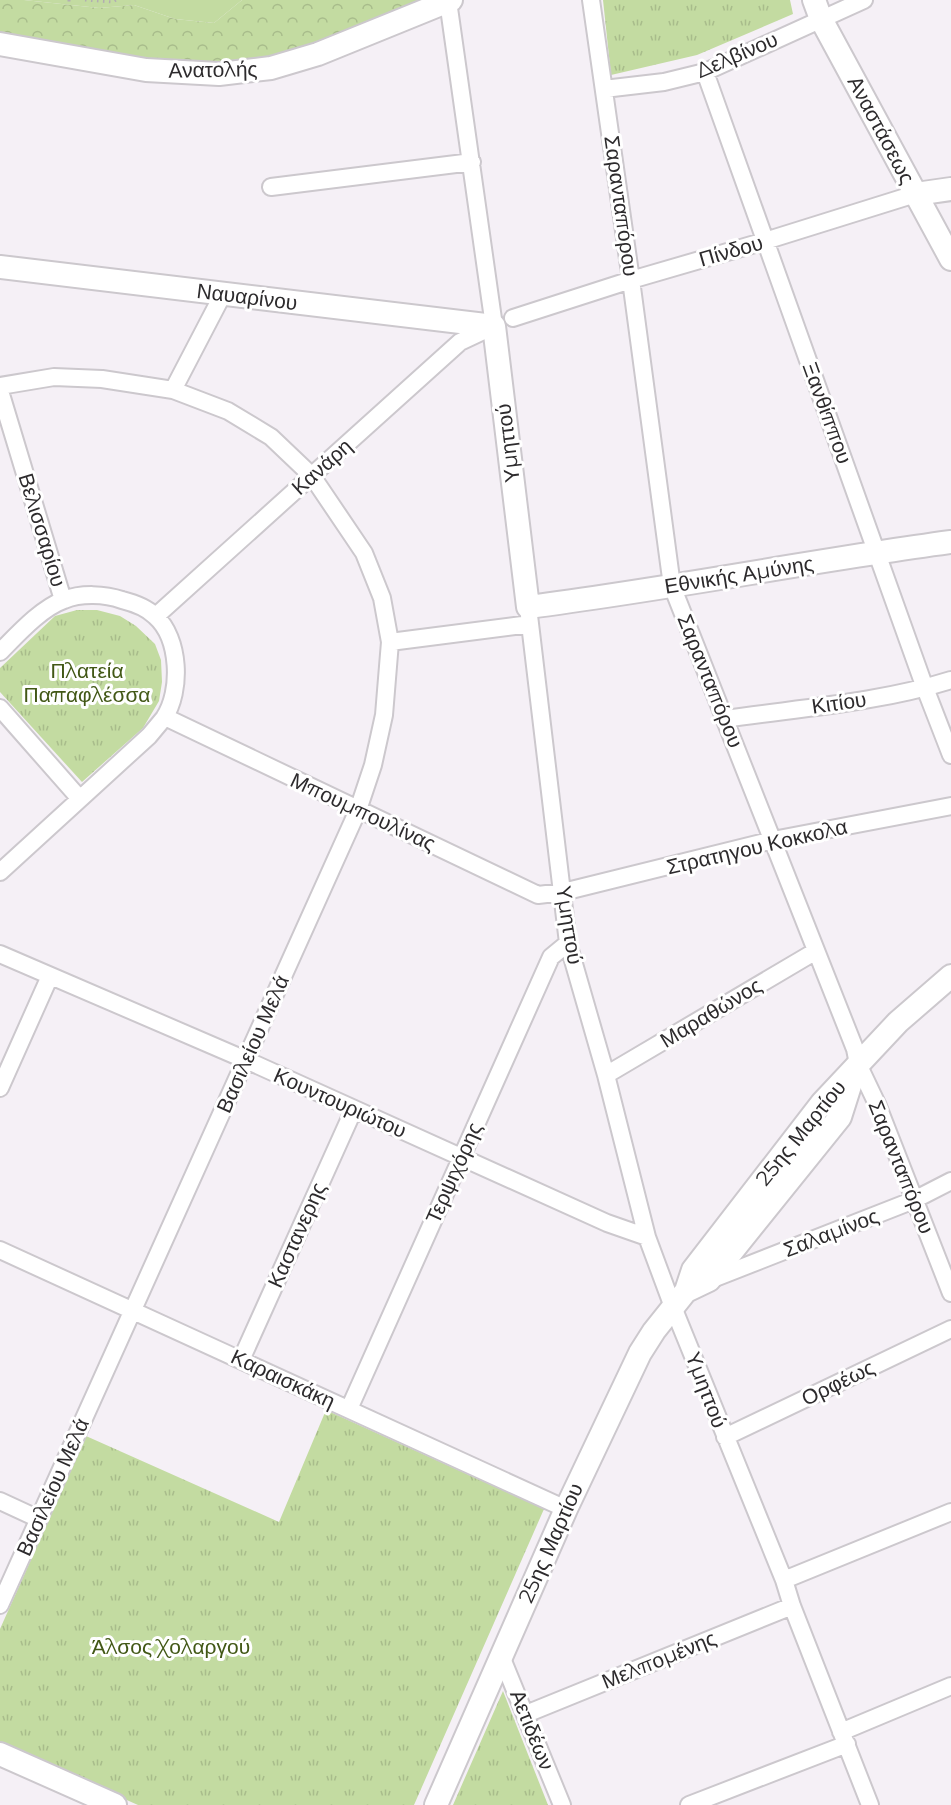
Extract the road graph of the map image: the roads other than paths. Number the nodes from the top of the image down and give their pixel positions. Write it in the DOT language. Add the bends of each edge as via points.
graph roads {
  1 [pos="591,0"];
  2 [pos="864,0"];
  3 [pos="450,1"];
  4 [pos="817,10"];
  5 [pos="0,44"];
  6 [pos="705,72"];
  7 [pos="604,89"];
  8 [pos="472,162"];
  9 [pos="951,180"];
  10 [pos="271,187"];
  11 [pos="951,189"];
  12 [pos="916,194"];
  13 [pos="765,241"];
  14 [pos="951,259"];
  15 [pos="0,267"];
  16 [pos="632,280"];
  17 [pos="224,294"];
  18 [pos="504,322"];
  19 [pos="0,386"];
  20 [pos="173,390"];
  21 [pos="0,391"];
  22 [pos="312,476"];
  23 [pos="951,542"];
  24 [pos="877,552"];
  25 [pos="672,586"];
  26 [pos="63,600"];
  27 [pos="156,616"];
  28 [pos="529,616"];
  29 [pos="390,642"];
  30 [pos="0,652"];
  31 [pos="951,680"];
  32 [pos="925,688"];
  33 [pos="0,708"];
  34 [pos="165,717"];
  35 [pos="725,719"];
  36 [pos="951,755"];
  37 [pos="80,799"];
  38 [pos="951,806"];
  39 [pos="358,810"];
  40 [pos="773,840"];
  41 [pos="0,872"];
  42 [pos="563,892"];
  43 [pos="568,943"];
  44 [pos="816,951"];
  45 [pos="0,954"];
  46 [pos="50,976"];
  47 [pos="951,976"];
  48 [pos="246,1060"];
  49 [pos="858,1064"];
  50 [pos="606,1075"];
  51 [pos="0,1088"];
  52 [pos="354,1109"];
  53 [pos="461,1157"];
  54 [pos="951,1181"];
  55 [pos="914,1200"];
  56 [pos="647,1237"];
  57 [pos="0,1250"];
  58 [pos="709,1280"];
  59 [pos="951,1293"];
  60 [pos="679,1299"];
  61 [pos="133,1311"];
  62 [pos="951,1329"];
  63 [pos="241,1360"];
  64 [pos="349,1409"];
  65 [pos="725,1437"];
  66 [pos="0,1502"];
  67 [pos="566,1509"];
  68 [pos="951,1512"];
  69 [pos="39,1519"];
  70 [pos="784,1580"];
  71 [pos="0,1605"];
  72 [pos="792,1606"];
  73 [pos="501,1656"];
  74 [pos="951,1686"];
  75 [pos="526,1714"];
  76 [pos="844,1738"];
  77 [pos="0,1754"];
  78 [pos="96,1800"];
  79 [pos="115,1805"];
  80 [pos="436,1805"];
  81 [pos="562,1805"];
  82 [pos="689,1805"];
  83 [pos="870,1805"];
  1 -- 7 [label="street, Σαρανταπόρου"];
  2 -- 4 [label="street, Δελβίνου"];
  3 -- 5 [label="street, Ανατολής" via="318,54 271,68 219,74 146,70"];
  3 -- 8 [label="street, Υμηττού"];
  4 -- 6 [label="street, Δελβίνου"];
  4 -- 12 [label="street, Αναστάσεως"];
  6 -- 7 [label="street, Δελβίνου" via="664,82"];
  6 -- 13 [label="street, Ξανθίππου"];
  7 -- 16 [label="street, Σαρανταπόρου"];
  8 -- 10 [label="street"];
  8 -- 18 [label="street, Υμηττού"];
  9 -- 12 [label="street"];
  11 -- 12 [label="street, Πίνδου"];
  12 -- 13 [label="street, Πίνδου"];
  12 -- 14 [label="street, Αναστάσεως"];
  13 -- 16 [label="street, Πίνδου"];
  13 -- 24 [label="street, Ξανθίππου"];
  15 -- 17 [label="street, Ναυαρίνου"];
  16 -- 18 [label="street, Πίνδου"];
  16 -- 25 [label="street, Σαρανταπόρου"];
  17 -- 18 [label="street, Ναυαρίνου"];
  17 -- 20 [label="street"];
  18 -- 22 [label="street, Κανάρη" via="460,342"];
  18 -- 28 [label="street, Υμηττού"];
  19 -- 20 [label="street, Βασιλείου Μελά" via="54,377 102,379"];
  20 -- 22 [label="street, Βασιλείου Μελά" via="228,411 271,437"];
  21 -- 26 [label="street, Βελισσαρίου"];
  22 -- 27 [label="street, Κανάρη"];
  22 -- 29 [label="street, Βασιλείου Μελά" via="364,553 382,598"];
  23 -- 24 [label="street, Εθνικής Αμύνης"];
  24 -- 25 [label="street, Εθνικής Αμύνης"];
  24 -- 32 [label="street, Ξανθίππου"];
  25 -- 28 [label="street, Εθνικής Αμύνης" via="599,598"];
  25 -- 35 [label="street, Σαρανταπόρου"];
  26 -- 27 [label="street" via="113,596"];
  26 -- 30 [label="street" via="37,616"];
  27 -- 34 [label="street" via="176,659"];
  28 -- 29 [label="street, Εθνικής Αμύνης"];
  28 -- 42 [label="street, Υμηττού"];
  29 -- 39 [label="street, Βασιλείου Μελά" via="384,716"];
  31 -- 32 [label="street, Κιτίου"];
  32 -- 35 [label="street, Κιτίου"];
  32 -- 36 [label="street, Ξανθίππου"];
  33 -- 37 [label="street"];
  34 -- 37 [label="street"];
  34 -- 39 [label="street, Μπουμπουλίνας"];
  35 -- 40 [label="street, Σαρανταπόρου"];
  37 -- 41 [label="street"];
  38 -- 40 [label="street, Στρατηγου Κοκκολα"];
  39 -- 42 [label="street, Μπουμπουλίνας" via="538,895"];
  39 -- 48 [label="street, Βασιλείου Μελά"];
  40 -- 42 [label="street, Στρατηγου Κοκκολα"];
  40 -- 44 [label="street, Σαρανταπόρου"];
  42 -- 43 [label="street, Υμηττού"];
  43 -- 50 [label="street, Υμηττού"];
  43 -- 53 [label="street, Τερψιχόρης" via="551,957"];
  44 -- 49 [label="street, Σαρανταπόρου"];
  44 -- 50 [label="street, Μαραθώνος"];
  45 -- 46 [label="street, Κουντουριώτου"];
  46 -- 48 [label="street, Κουντουριώτου"];
  46 -- 51 [label="street"];
  47 -- 49 [label="street, 25ης Μαρτίου" via="898,1022"];
  48 -- 52 [label="street, Κουντουριώτου"];
  48 -- 61 [label="street, Βασιλείου Μελά"];
  49 -- 55 [label="street, Σαρανταπόρου"];
  49 -- 58 [label="street, 25ης Μαρτίου" via="840,1117"];
  49 -- 60 [label="street, 25ης Μαρτίου" via="822,1103 693,1270"];
  50 -- 56 [label="street, Υμηττού"];
  52 -- 53 [label="street, Κουντουριώτου"];
  52 -- 63 [label="street, Καστανερης"];
  53 -- 56 [label="street, Κουντουριώτου"];
  53 -- 64 [label="street, Τερψιχόρης"];
  54 -- 55 [label="street, Σαλαμίνος"];
  55 -- 58 [label="street, Σαλαμίνος"];
  55 -- 59 [label="street, Σαρανταπόρου"];
  56 -- 60 [label="street, Υμηττού"];
  57 -- 61 [label="street, Καραισκάκη"];
  58 -- 60 [label="street, 25ης Μαρτίου"];
  60 -- 65 [label="street, Υμηττού"];
  60 -- 67 [label="street, 25ης Μαρτίου" via="640,1353"];
  61 -- 63 [label="street, Καραισκάκη"];
  61 -- 69 [label="street, Βασιλείου Μελά"];
  62 -- 65 [label="street, Ορφέως"];
  63 -- 64 [label="street, Καραισκάκη"];
  64 -- 67 [label="street, Καραισκάκη"];
  65 -- 70 [label="street, Υμηττού"];
  66 -- 69 [label="street"];
  67 -- 73 [label="street, 25ης Μαρτίου"];
  68 -- 70 [label="street"];
  69 -- 71 [label="street, Βασιλείου Μελά"];
  70 -- 72 [label="street, Υμηττού"];
  72 -- 75 [label="street, Μελπομένης"];
  72 -- 76 [label="street, Υμηττού"];
  73 -- 75 [label="street, Αετιδέων"];
  73 -- 80 [label="street, 25ης Μαρτίου"];
  74 -- 76 [label="street"];
  75 -- 81 [label="street, Αετιδέων"];
  76 -- 82 [label="street"];
  76 -- 83 [label="street, Υμηττού"];
  77 -- 78 [label="street"];
  78 -- 79 [label="street"];
}
